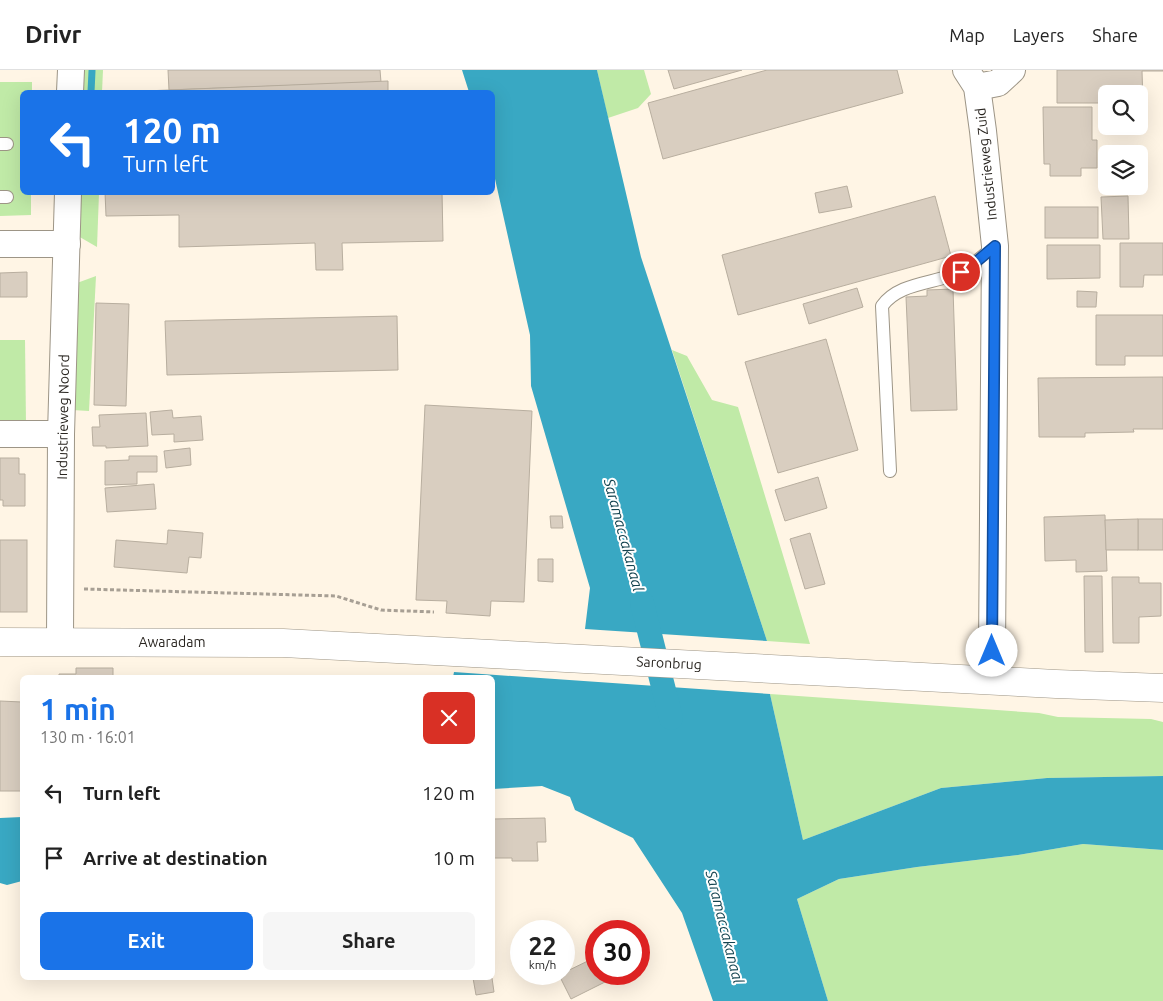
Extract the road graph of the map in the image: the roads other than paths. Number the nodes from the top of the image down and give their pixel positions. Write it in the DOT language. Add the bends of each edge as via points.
graph roads {
  1 [pos="71,70"];
  2 [pos="1012,70"];
  3 [pos="971,78"];
  4 [pos="70,90"];
  5 [pos="68,195"];
  6 [pos="0,244"];
  7 [pos="67,244"];
  8 [pos="995,246"];
  9 [pos="0,434"];
  10 [pos="62,434"];
  11 [pos="890,471"];
  12 [pos="60,641"];
  13 [pos="0,642"];
  14 [pos="283,643"];
  15 [pos="992,651"];
  16 [pos="1163,688"];
  1 -- 4 [label="street"];
  2 -- 3 [label="street" via="998,83"];
  3 -- 8 [label="street, Industrieweg Zuid" via="983,131"];
  5 -- 7 [label="street, Industrieweg Noord"];
  6 -- 7 [label="street"];
  7 -- 10 [label="street, Industrieweg Noord"];
  8 -- 11 [label="lane" via="961,272 897,291 882,306"];
  8 -- 15 [label="street, Industrieweg Zuid"];
  9 -- 10 [label="street"];
  10 -- 12 [label="street, Industrieweg Noord"];
  12 -- 13 [label="main road, Awaradam"];
  12 -- 14 [label="main road, Awaradam"];
  14 -- 16 [label="main road, Saronbrug"];
}
